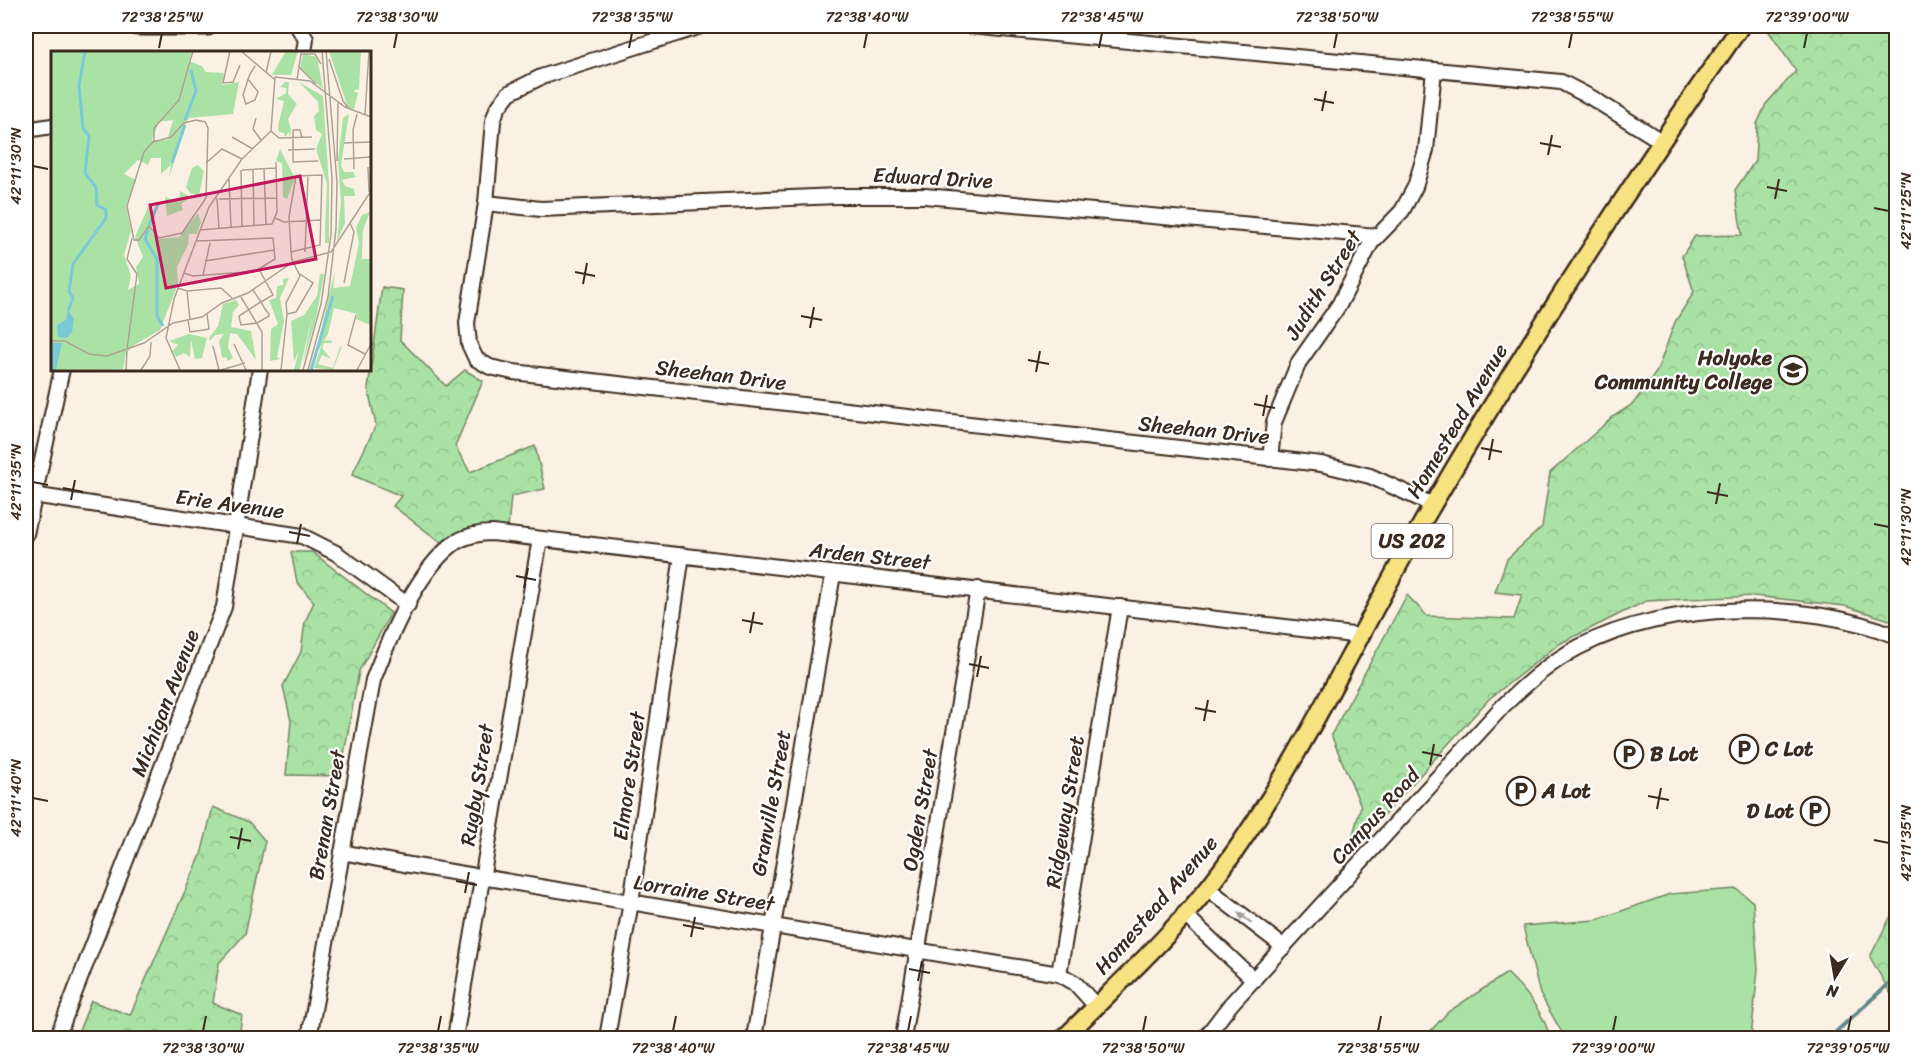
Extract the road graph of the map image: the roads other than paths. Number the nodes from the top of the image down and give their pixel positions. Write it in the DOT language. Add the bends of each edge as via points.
graph roads {
  1 [pos="137,26"];
  2 [pos="208,26"];
  3 [pos="297,26"];
  4 [pos="701,26"];
  5 [pos="971,26"];
  6 [pos="1741,26"];
  7 [pos="1075,30"];
  8 [pos="304,51"];
  9 [pos="1434,70"];
  10 [pos="51,126"];
  11 [pos="26,130"];
  12 [pos="1662,141"];
  13 [pos="486,203"];
  14 [pos="1377,236"];
  15 [pos="62,370"];
  16 [pos="260,370"];
  17 [pos="1270,459"];
  18 [pos="30,495"];
  19 [pos="1433,505"];
  20 [pos="235,526"];
  21 [pos="26,534"];
  22 [pos="540,539"];
  23 [pos="682,555"];
  24 [pos="832,574"];
  25 [pos="978,590"];
  26 [pos="408,605"];
  27 [pos="1120,607"];
  28 [pos="1361,636"];
  29 [pos="1896,636"];
  30 [pos="342,852"];
  31 [pos="483,877"];
  32 [pos="1207,888"];
  33 [pos="631,902"];
  34 [pos="1184,914"];
  35 [pos="771,925"];
  36 [pos="1284,947"];
  37 [pos="917,948"];
  38 [pos="1059,974"];
  39 [pos="1254,980"];
  40 [pos="1096,1006"];
  41 [pos="57,1038"];
  42 [pos="309,1038"];
  43 [pos="455,1038"];
  44 [pos="607,1038"];
  45 [pos="754,1038"];
  46 [pos="903,1038"];
  47 [pos="1064,1038"];
  48 [pos="1205,1038"];
  1 -- 2 [label="main road"];
  3 -- 8 [label="street" via="306,39"];
  4 -- 13 [label="street, Sheehan Drive" via="541,76 509,93 493,121"];
  5 -- 7 [label="street"];
  6 -- 12 [label="main road, Homestead Avenue / US 202"];
  7 -- 9 [label="street"];
  9 -- 12 [label="street" via="1560,82"];
  9 -- 14 [label="street, Judith Street" via="1428,136 1418,181 1402,211"];
  10 -- 11 [label="street"];
  12 -- 19 [label="main road, Homestead Avenue / US 202" via="1537,333"];
  13 -- 14 [label="street, Edward Drive" via="541,209 925,196"];
  13 -- 17 [label="street, Sheehan Drive" via="467,323 472,352 490,367"];
  14 -- 17 [label="street, Judith Street" via="1339,305 1296,368 1274,422"];
  15 -- 18 [label="street"];
  16 -- 20 [label="street, Michigan Avenue"];
  17 -- 19 [label="street, Sheehan Drive" via="1359,472"];
  18 -- 20 [label="street, Erie Avenue"];
  18 -- 21 [label="street"];
  19 -- 28 [label="main road, Homestead Avenue / US 202"];
  20 -- 26 [label="street, Erie Avenue" via="293,534 317,542"];
  20 -- 41 [label="street, Michigan Avenue" via="224,607"];
  22 -- 23 [label="street, Arden Street"];
  22 -- 26 [label="street, Arden Street" via="492,533 461,539 440,558"];
  22 -- 31 [label="street, Rugby Street"];
  23 -- 24 [label="street, Arden Street"];
  23 -- 33 [label="street, Elmore Street"];
  24 -- 25 [label="street, Arden Street"];
  24 -- 35 [label="street, Granville Street"];
  25 -- 27 [label="street, Arden Street"];
  25 -- 37 [label="street, Ogden Street"];
  26 -- 30 [label="street, Brenan Street" via="373,680"];
  27 -- 28 [label="street, Arden Street"];
  27 -- 38 [label="street, Ridgeway Street"];
  28 -- 32 [label="main road, Homestead Avenue / US 202" via="1262,809"];
  29 -- 36 [label="street, Campus Road" via="1849,620 1730,611 1657,621 1579,647 1541,672 1503,706"];
  30 -- 31 [label="street, Lorraine Street"];
  30 -- 42 [label="street, Brenan Street"];
  31 -- 33 [label="street, Lorraine Street"];
  31 -- 43 [label="street, Rugby Street"];
  32 -- 34 [label="main road, Homestead Avenue / US 202"];
  36 -- 32 [label="street, one-way"];
  33 -- 35 [label="street, Lorraine Street"];
  33 -- 44 [label="street, Elmore Street"];
  34 -- 39 [label="street"];
  34 -- 40 [label="main road, Homestead Avenue / US 202"];
  35 -- 37 [label="street, Lorraine Street"];
  35 -- 45 [label="street, Granville Street"];
  36 -- 39 [label="street, Campus Road"];
  37 -- 38 [label="street, Lorraine Street"];
  37 -- 46 [label="street, Ogden Street"];
  38 -- 40 [label="street" via="1075,983"];
  39 -- 48 [label="street, Campus Road"];
  40 -- 47 [label="main road, Homestead Avenue / US 202"];
}
